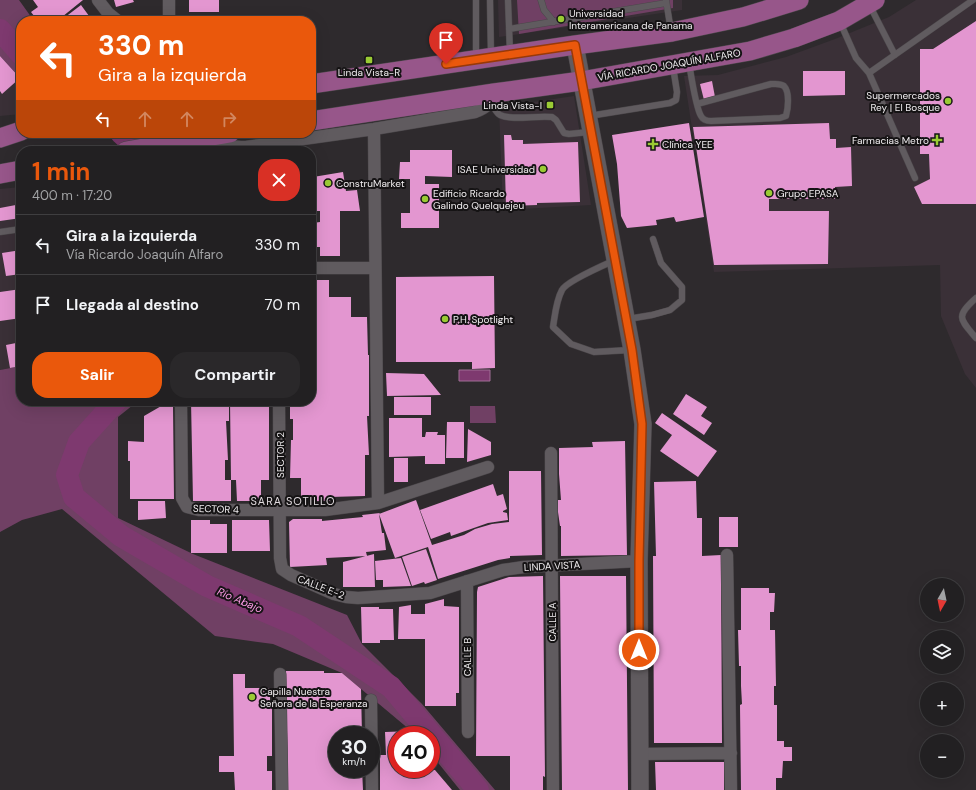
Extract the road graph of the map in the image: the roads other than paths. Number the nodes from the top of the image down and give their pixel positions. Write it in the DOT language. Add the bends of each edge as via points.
graph roads {
  1 [pos="98,0"];
  2 [pos="169,0"];
  3 [pos="476,0"];
  4 [pos="490,0"];
  5 [pos="508,0"];
  6 [pos="541,0"];
  7 [pos="799,0"];
  8 [pos="973,0"];
  9 [pos="666,2"];
  10 [pos="872,2"];
  11 [pos="112,16"];
  12 [pos="169,16"];
  13 [pos="839,21"];
  14 [pos="554,22"];
  15 [pos="509,29"];
  16 [pos="672,32"];
  17 [pos="575,45"];
  18 [pos="895,55"];
  19 [pos="492,57"];
  20 [pos="680,63"];
  21 [pos="869,73"];
  22 [pos="581,81"];
  23 [pos="316,83"];
  24 [pos="492,97"];
  25 [pos="697,104"];
  26 [pos="316,119"];
  27 [pos="590,124"];
  28 [pos="374,129"];
  29 [pos="16,131"];
  30 [pos="16,132"];
  31 [pos="0,133"];
  32 [pos="316,137"];
  33 [pos="0,138"];
  34 [pos="199,138"];
  35 [pos="221,138"];
  36 [pos="310,138"];
  37 [pos="154,146"];
  38 [pos="230,146"];
  39 [pos="253,146"];
  40 [pos="16,171"];
  41 [pos="0,174"];
  42 [pos="915,178"];
  43 [pos="16,230"];
  44 [pos="0,232"];
  45 [pos="653,239"];
  46 [pos="615,260"];
  47 [pos="316,268"];
  48 [pos="376,268"];
  49 [pos="976,298"];
  50 [pos="626,319"];
  51 [pos="976,338"];
  52 [pos="632,350"];
  53 [pos="181,406"];
  54 [pos="280,406"];
  55 [pos="551,453"];
  56 [pos="488,467"];
  57 [pos="378,503"];
  58 [pos="280,510"];
  59 [pos="728,555"];
  60 [pos="639,561"];
  61 [pos="552,566"];
  62 [pos="467,581"];
  63 [pos="280,674"];
  64 [pos="371,700"];
  65 [pos="468,732"];
  66 [pos="731,753"];
  67 [pos="640,754"];
  68 [pos="282,790"];
  69 [pos="372,790"];
  70 [pos="553,790"];
  71 [pos="640,790"];
  72 [pos="732,790"];
  1 -- 11 [label="street"];
  2 -- 12 [label="street"];
  3 -- 19 [label="lane"];
  4 -- 19 [label="lane"];
  5 -- 15 [label="lane"];
  6 -- 14 [label="lane" via="544,10"];
  7 -- 16 [label="main road" via="743,17"];
  8 -- 18 [label="lane"];
  9 -- 14 [label="lane"];
  9 -- 16 [label="lane"];
  10 -- 13 [label="main road, VÍA RICARDO JOAQUÍN ALFARO"];
  10 -- 18 [label="lane"];
  13 -- 20 [label="main road, VÍA RICARDO JOAQUÍN ALFARO" via="750,51"];
  13 -- 21 [label="lane" via="856,58"];
  14 -- 15 [label="lane"];
  15 -- 19 [label="lane"];
  16 -- 17 [label="main road"];
  17 -- 19 [label="main road"];
  17 -- 22 [label="street"];
  18 -- 21 [label="lane"];
  19 -- 23 [label="main road"];
  20 -- 22 [label="main road, VÍA RICARDO JOAQUÍN ALFARO"];
  20 -- 25 [label="lane"];
  20 -- 27 [label="lane" via="676,100"];
  21 -- 42 [label="lane"];
  22 -- 24 [label="main road, VÍA RICARDO JOAQUÍN ALFARO"];
  22 -- 27 [label="street"];
  24 -- 26 [label="main road, VÍA RICARDO JOAQUÍN ALFARO"];
  24 -- 27 [label="lane" via="495,110 499,114 516,117 552,117 564,133 569,134"];
  24 -- 28 [label="street" via="485,108 475,112"];
  25 -- 25 [label="lane" via="700,116 711,121 780,118 786,116 788,110 787,92 784,86 777,84"];
  27 -- 46 [label="street"];
  28 -- 32 [label="street"];
  28 -- 48 [label="street"];
  29 -- 31 [label="main road"];
  30 -- 33 [label="main road"];
  34 -- 37 [label="main road"];
  35 -- 38 [label="street" via="221,142"];
  36 -- 39 [label="street"];
  40 -- 41 [label="main road"];
  43 -- 44 [label="lane"];
  45 -- 50 [label="lane" via="661,263 682,287 682,300 670,310"];
  46 -- 50 [label="street"];
  46 -- 52 [label="lane" via="562,289 553,327 571,344 594,352"];
  47 -- 48 [label="street"];
  48 -- 57 [label="street"];
  49 -- 51 [label="lane" via="962,313 964,324"];
  50 -- 52 [label="street"];
  52 -- 60 [label="street" via="642,424"];
  53 -- 58 [label="street, SECTOR 4" via="182,498 187,507 199,510"];
  54 -- 58 [label="street, SECTOR 2"];
  55 -- 61 [label="street, CALLE A"];
  56 -- 57 [label="street"];
  57 -- 58 [label="street" via="325,510"];
  58 -- 62 [label="street, CALLE E-2" via="282,569 334,594 358,598 430,593"];
  59 -- 66 [label="street"];
  60 -- 61 [label="street, LINDA VISTA"];
  60 -- 67 [label="street"];
  61 -- 62 [label="street, LINDA VISTA" via="503,570"];
  61 -- 70 [label="street, CALLE A"];
  62 -- 65 [label="street, CALLE B"];
  63 -- 68 [label="street"];
  64 -- 69 [label="street"];
  66 -- 67 [label="street"];
  66 -- 72 [label="street"];
  67 -- 71 [label="street"];
}
